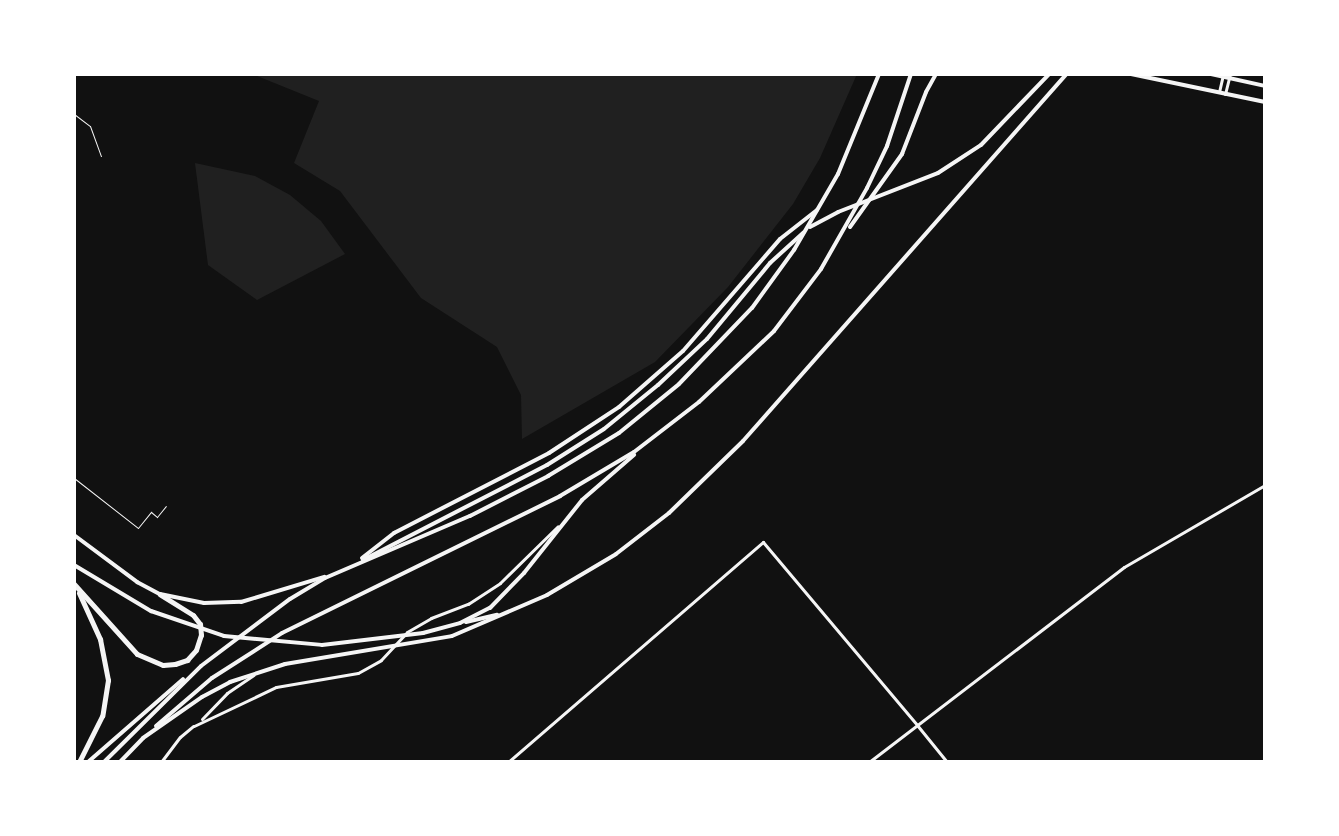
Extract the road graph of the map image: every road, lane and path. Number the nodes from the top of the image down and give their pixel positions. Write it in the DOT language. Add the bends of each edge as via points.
graph roads {
  1 [pos="879,74"];
  2 [pos="911,74"];
  3 [pos="936,74"];
  4 [pos="1049,74"];
  5 [pos="1066,74"];
  6 [pos="1131,74"];
  7 [pos="1211,74"];
  8 [pos="1226,76"];
  9 [pos="1265,86"];
  10 [pos="1222,93"];
  11 [pos="1265,102"];
  12 [pos="74,114"];
  13 [pos="101,156"];
  14 [pos="822,206"];
  15 [pos="843,235"];
  16 [pos="658,435"];
  17 [pos="74,478"];
  18 [pos="1265,485"];
  19 [pos="166,506"];
  20 [pos="558,526"];
  21 [pos="74,535"];
  22 [pos="74,565"];
  23 [pos="353,565"];
  24 [pos="341,571"];
  25 [pos="74,585"];
  26 [pos="160,594"];
  27 [pos="508,612"];
  28 [pos="460,623"];
  29 [pos="201,666"];
  30 [pos="259,671"];
  31 [pos="917,725"];
  32 [pos="194,726"];
  33 [pos="143,738"];
  34 [pos="79,762"];
  35 [pos="88,762"];
  36 [pos="104,762"];
  37 [pos="120,762"];
  38 [pos="161,762"];
  39 [pos="508,762"];
  40 [pos="869,762"];
  41 [pos="947,762"];
  1 -- 14 [label="main road"];
  2 -- 15 [label="main road" via="887,146"];
  3 -- 15 [label="main road" via="902,154"];
  4 -- 23 [label="main road" via="981,145 938,173 838,212 791,241 707,339 604,429 547,465"];
  5 -- 27 [label="main road" via="704,481 616,554"];
  6 -- 10 [label="main road"];
  7 -- 8 [label="main road"];
  8 -- 9 [label="main road"];
  8 -- 10 [label="street"];
  10 -- 11 [label="main road"];
  12 -- 13 [label="lane" via="90,126"];
  14 -- 23 [label="main road" via="780,239 683,351 619,407 549,453 394,533"];
  14 -- 23 [label="main road" via="752,308 643,414 535,483"];
  15 -- 16 [label="main road" via="774,331"];
  16 -- 20 [label="main road"];
  16 -- 33 [label="main road" via="560,496 282,633 212,678"];
  17 -- 19 [label="lane" via="138,528 151,512 157,517"];
  18 -- 31 [label="street" via="1124,567"];
  20 -- 28 [label="main road" via="505,594"];
  20 -- 32 [label="street" via="500,583 407,632 381,660 358,673 276,687"];
  21 -- 26 [label="main road" via="115,569"];
  22 -- 28 [label="main road" via="162,616 224,636 322,645 423,633"];
  23 -- 24 [label="main road"];
  24 -- 26 [label="main road" via="241,602 204,603"];
  24 -- 29 [label="main road" via="278,607"];
  25 -- 26 [label="highway" via="137,654 163,665 175,664 196,650 200,624"];
  25 -- 34 [label="highway" via="100,639 108,680 102,716"];
  27 -- 28 [label="main road"];
  27 -- 30 [label="main road" via="420,644"];
  29 -- 35 [label="main road"];
  29 -- 36 [label="main road"];
  30 -- 32 [label="street"];
  30 -- 33 [label="main road" via="202,697"];
  31 -- 39 [label="street" via="763,542"];
  31 -- 40 [label="street"];
  31 -- 41 [label="street"];
  32 -- 38 [label="street"];
  33 -- 37 [label="main road"];
}
